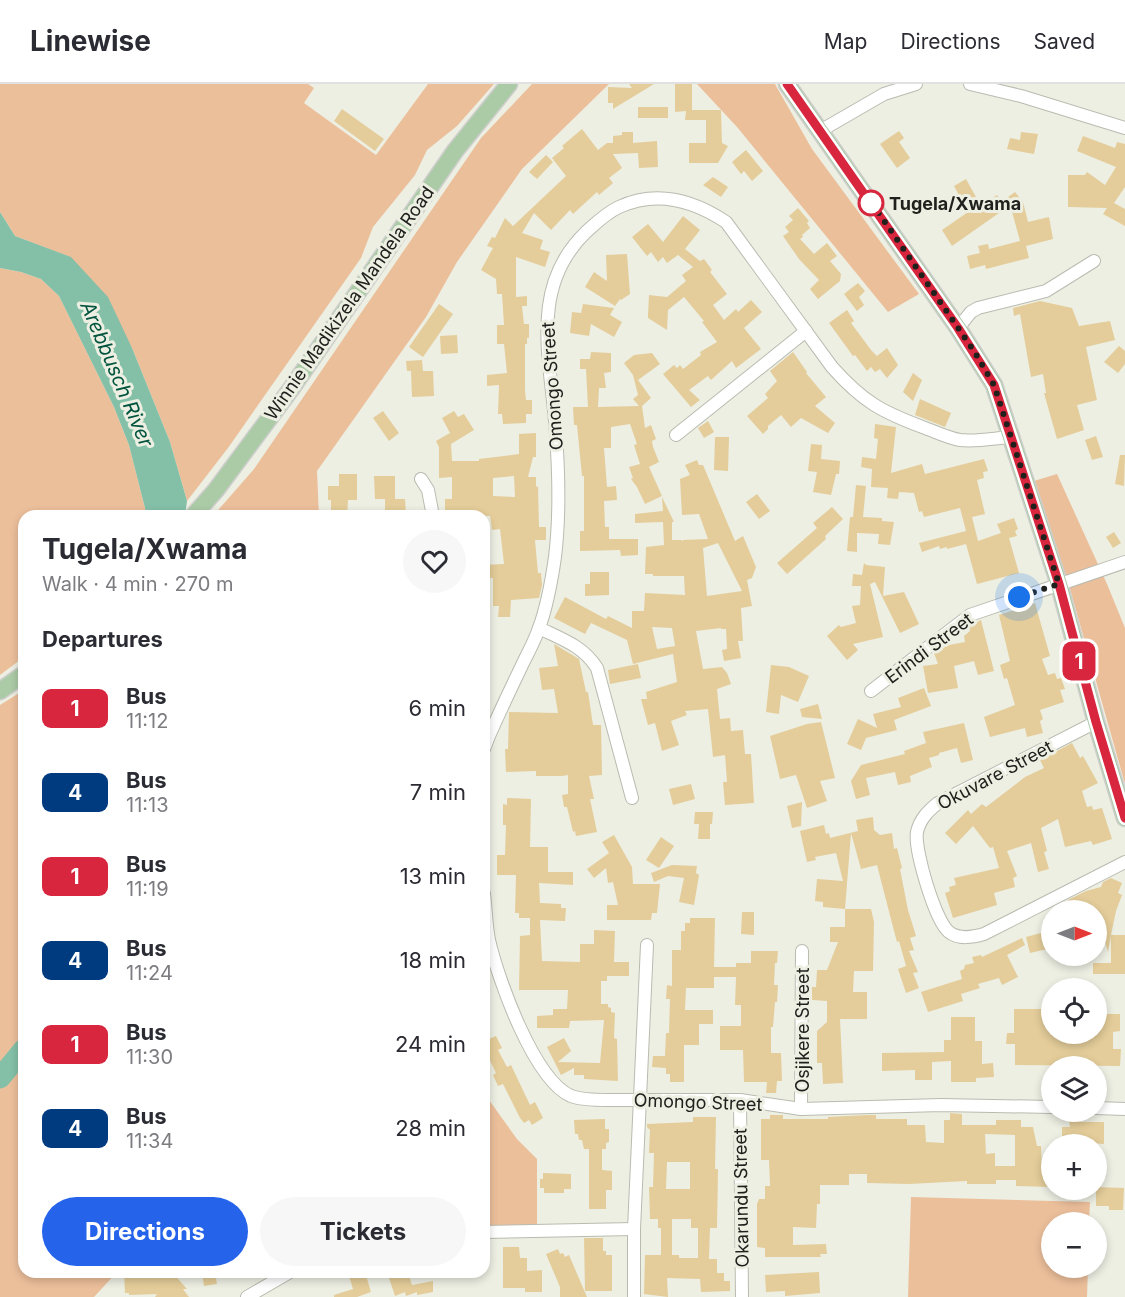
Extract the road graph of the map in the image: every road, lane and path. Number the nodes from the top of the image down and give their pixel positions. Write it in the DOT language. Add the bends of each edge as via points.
graph roads {
  1 [pos="787,84"];
  2 [pos="916,84"];
  3 [pos="970,84"];
  4 [pos="508,86"];
  5 [pos="883,89"];
  6 [pos="1125,128"];
  7 [pos="819,131"];
  8 [pos="1094,261"];
  9 [pos="958,328"];
  10 [pos="806,331"];
  11 [pos="676,435"];
  12 [pos="1012,437"];
  13 [pos="421,479"];
  14 [pos="199,510"];
  15 [pos="432,510"];
  16 [pos="1125,562"];
  17 [pos="1059,584"];
  18 [pos="539,628"];
  19 [pos="18,678"];
  20 [pos="0,691"];
  21 [pos="871,691"];
  22 [pos="1096,722"];
  23 [pos="490,734"];
  24 [pos="632,798"];
  25 [pos="1125,818"];
  26 [pos="1125,862"];
  27 [pos="490,942"];
  28 [pos="647,945"];
  29 [pos="802,951"];
  30 [pos="640,1100"];
  31 [pos="740,1100"];
  32 [pos="1041,1107"];
  33 [pos="1107,1108"];
  34 [pos="801,1109"];
  35 [pos="1125,1109"];
  36 [pos="634,1229"];
  37 [pos="490,1232"];
  38 [pos="280,1278"];
  39 [pos="247,1297"];
  40 [pos="634,1297"];
  41 [pos="742,1297"];
  1 -- 7 [label="main road"];
  2 -- 5 [label="street"];
  3 -- 6 [label="street"];
  4 -- 14 [label="main road, Winnie Madikizela Mandela Road" via="455,151 291,389"];
  5 -- 7 [label="street"];
  7 -- 9 [label="main road"];
  8 -- 9 [label="street" via="1046,291 978,308"];
  9 -- 12 [label="main road" via="994,385"];
  10 -- 11 [label="street"];
  10 -- 12 [label="street, Omongo Street" via="847,384 882,411 951,438"];
  10 -- 18 [label="street, Omongo Street" via="726,222 688,202 651,199 626,204 611,211 576,242 560,267 546,314 559,513 554,560"];
  12 -- 17 [label="main road"];
  13 -- 15 [label="street"];
  16 -- 17 [label="street, Erindi Street"];
  17 -- 21 [label="street, Erindi Street" via="970,615"];
  17 -- 22 [label="main road"];
  18 -- 23 [label="street, Omongo Street"];
  18 -- 24 [label="street" via="576,645 597,668"];
  19 -- 20 [label="main road"];
  22 -- 25 [label="main road"];
  22 -- 26 [label="street, Okuvare Street" via="938,803 921,820 917,846 936,914 950,933 961,937 984,934"];
  27 -- 30 [label="street, Omongo Street" via="518,1024 551,1082 571,1096"];
  28 -- 30 [label="street"];
  29 -- 34 [label="street, Osjikere Street"];
  30 -- 31 [label="street, Omongo Street"];
  30 -- 36 [label="street"];
  31 -- 34 [label="street, Omongo Street"];
  31 -- 41 [label="street, Okarundu Street"];
  32 -- 34 [label="street, Omongo Street"];
  33 -- 35 [label="street"];
  36 -- 37 [label="street"];
  36 -- 40 [label="street"];
  38 -- 39 [label="street"];
}
